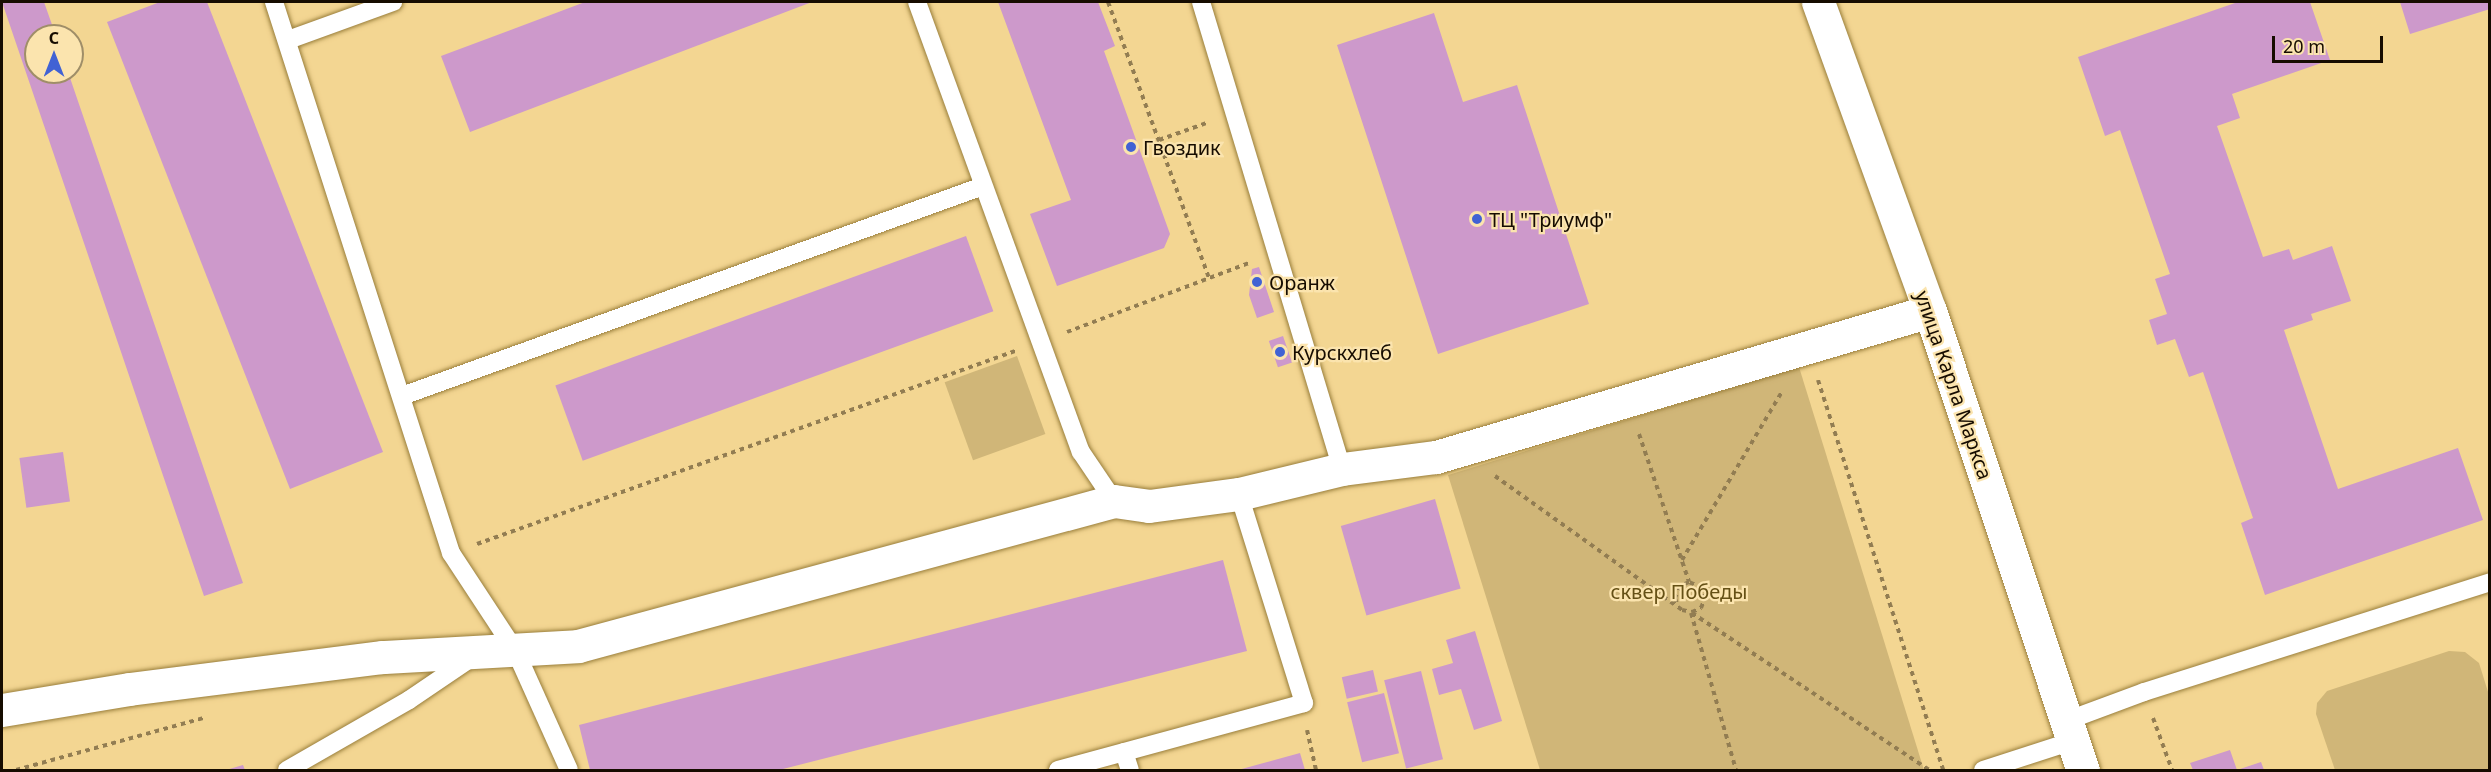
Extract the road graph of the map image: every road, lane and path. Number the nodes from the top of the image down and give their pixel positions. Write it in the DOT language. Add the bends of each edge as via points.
graph roads {
  1 [pos="274,2"];
  2 [pos="393,2"];
  3 [pos="917,2"];
  4 [pos="1108,2"];
  5 [pos="1201,2"];
  6 [pos="1818,2"];
  7 [pos="288,40"];
  8 [pos="1235,113"];
  9 [pos="1159,140"];
  10 [pos="983,186"];
  11 [pos="1276,253"];
  12 [pos="1209,278"];
  13 [pos="1930,311"];
  14 [pos="1039,342"];
  15 [pos="1807,347"];
  16 [pos="402,396"];
  17 [pos="1628,399"];
  18 [pos="1458,450"];
  19 [pos="1342,469"];
  20 [pos="1239,494"];
  21 [pos="1114,501"];
  22 [pos="451,553"];
  23 [pos="1682,560"];
  24 [pos="1689,582"];
  25 [pos="2490,582"];
  26 [pos="1678,607"];
  27 [pos="1690,612"];
  28 [pos="516,652"];
  29 [pos="478,654"];
  30 [pos="2144,692"];
  31 [pos="1304,703"];
  32 [pos="2,710"];
  33 [pos="214,716"];
  34 [pos="2074,744"];
  35 [pos="1124,752"];
  36 [pos="16,771"];
  37 [pos="287,771"];
  38 [pos="569,771"];
  39 [pos="1058,771"];
  40 [pos="1130,771"];
  41 [pos="1316,771"];
  42 [pos="1736,771"];
  43 [pos="1929,771"];
  44 [pos="1943,771"];
  45 [pos="1983,771"];
  46 [pos="2172,771"];
  1 -- 7 [label="lane"];
  2 -- 7 [label="lane"];
  3 -- 10 [label="lane"];
  4 -- 9 [label="path"];
  5 -- 8 [label="lane"];
  6 -- 13 [label="street, улица Карла Маркса"];
  7 -- 16 [label="lane"];
  8 -- 9 [label="path"];
  8 -- 11 [label="lane"];
  9 -- 12 [label="path"];
  10 -- 14 [label="lane"];
  10 -- 16 [label="lane"];
  11 -- 12 [label="path"];
  11 -- 19 [label="lane"];
  12 -- 14 [label="path"];
  13 -- 15 [label="street"];
  13 -- 34 [label="street, улица Карла Маркса"];
  14 -- 21 [label="lane" via="1081,452"];
  14 -- 22 [label="path"];
  15 -- 17 [label="street"];
  15 -- 23 [label="path"];
  15 -- 44 [label="path"];
  16 -- 22 [label="lane"];
  17 -- 18 [label="street"];
  17 -- 23 [label="path"];
  18 -- 19 [label="street" via="1436,457"];
  18 -- 26 [label="path"];
  19 -- 20 [label="street"];
  20 -- 21 [label="street" via="1149,506"];
  20 -- 31 [label="lane"];
  21 -- 28 [label="street" via="578,646"];
  22 -- 28 [label="lane"];
  23 -- 24 [label="path"];
  24 -- 26 [label="path" via="1675,594"];
  24 -- 27 [label="path" via="1702,588 1705,598 1701,608"];
  25 -- 30 [label="lane"];
  26 -- 27 [label="path"];
  27 -- 42 [label="path"];
  27 -- 43 [label="path"];
  28 -- 29 [label="street"];
  28 -- 38 [label="lane"];
  29 -- 32 [label="street" via="383,657 129,689"];
  29 -- 37 [label="lane" via="410,700"];
  30 -- 34 [label="lane"];
  30 -- 46 [label="path"];
  31 -- 35 [label="lane"];
  31 -- 41 [label="path"];
  33 -- 36 [label="path"];
  34 -- 45 [label="lane"];
  35 -- 39 [label="lane"];
  35 -- 40 [label="lane"];
}
